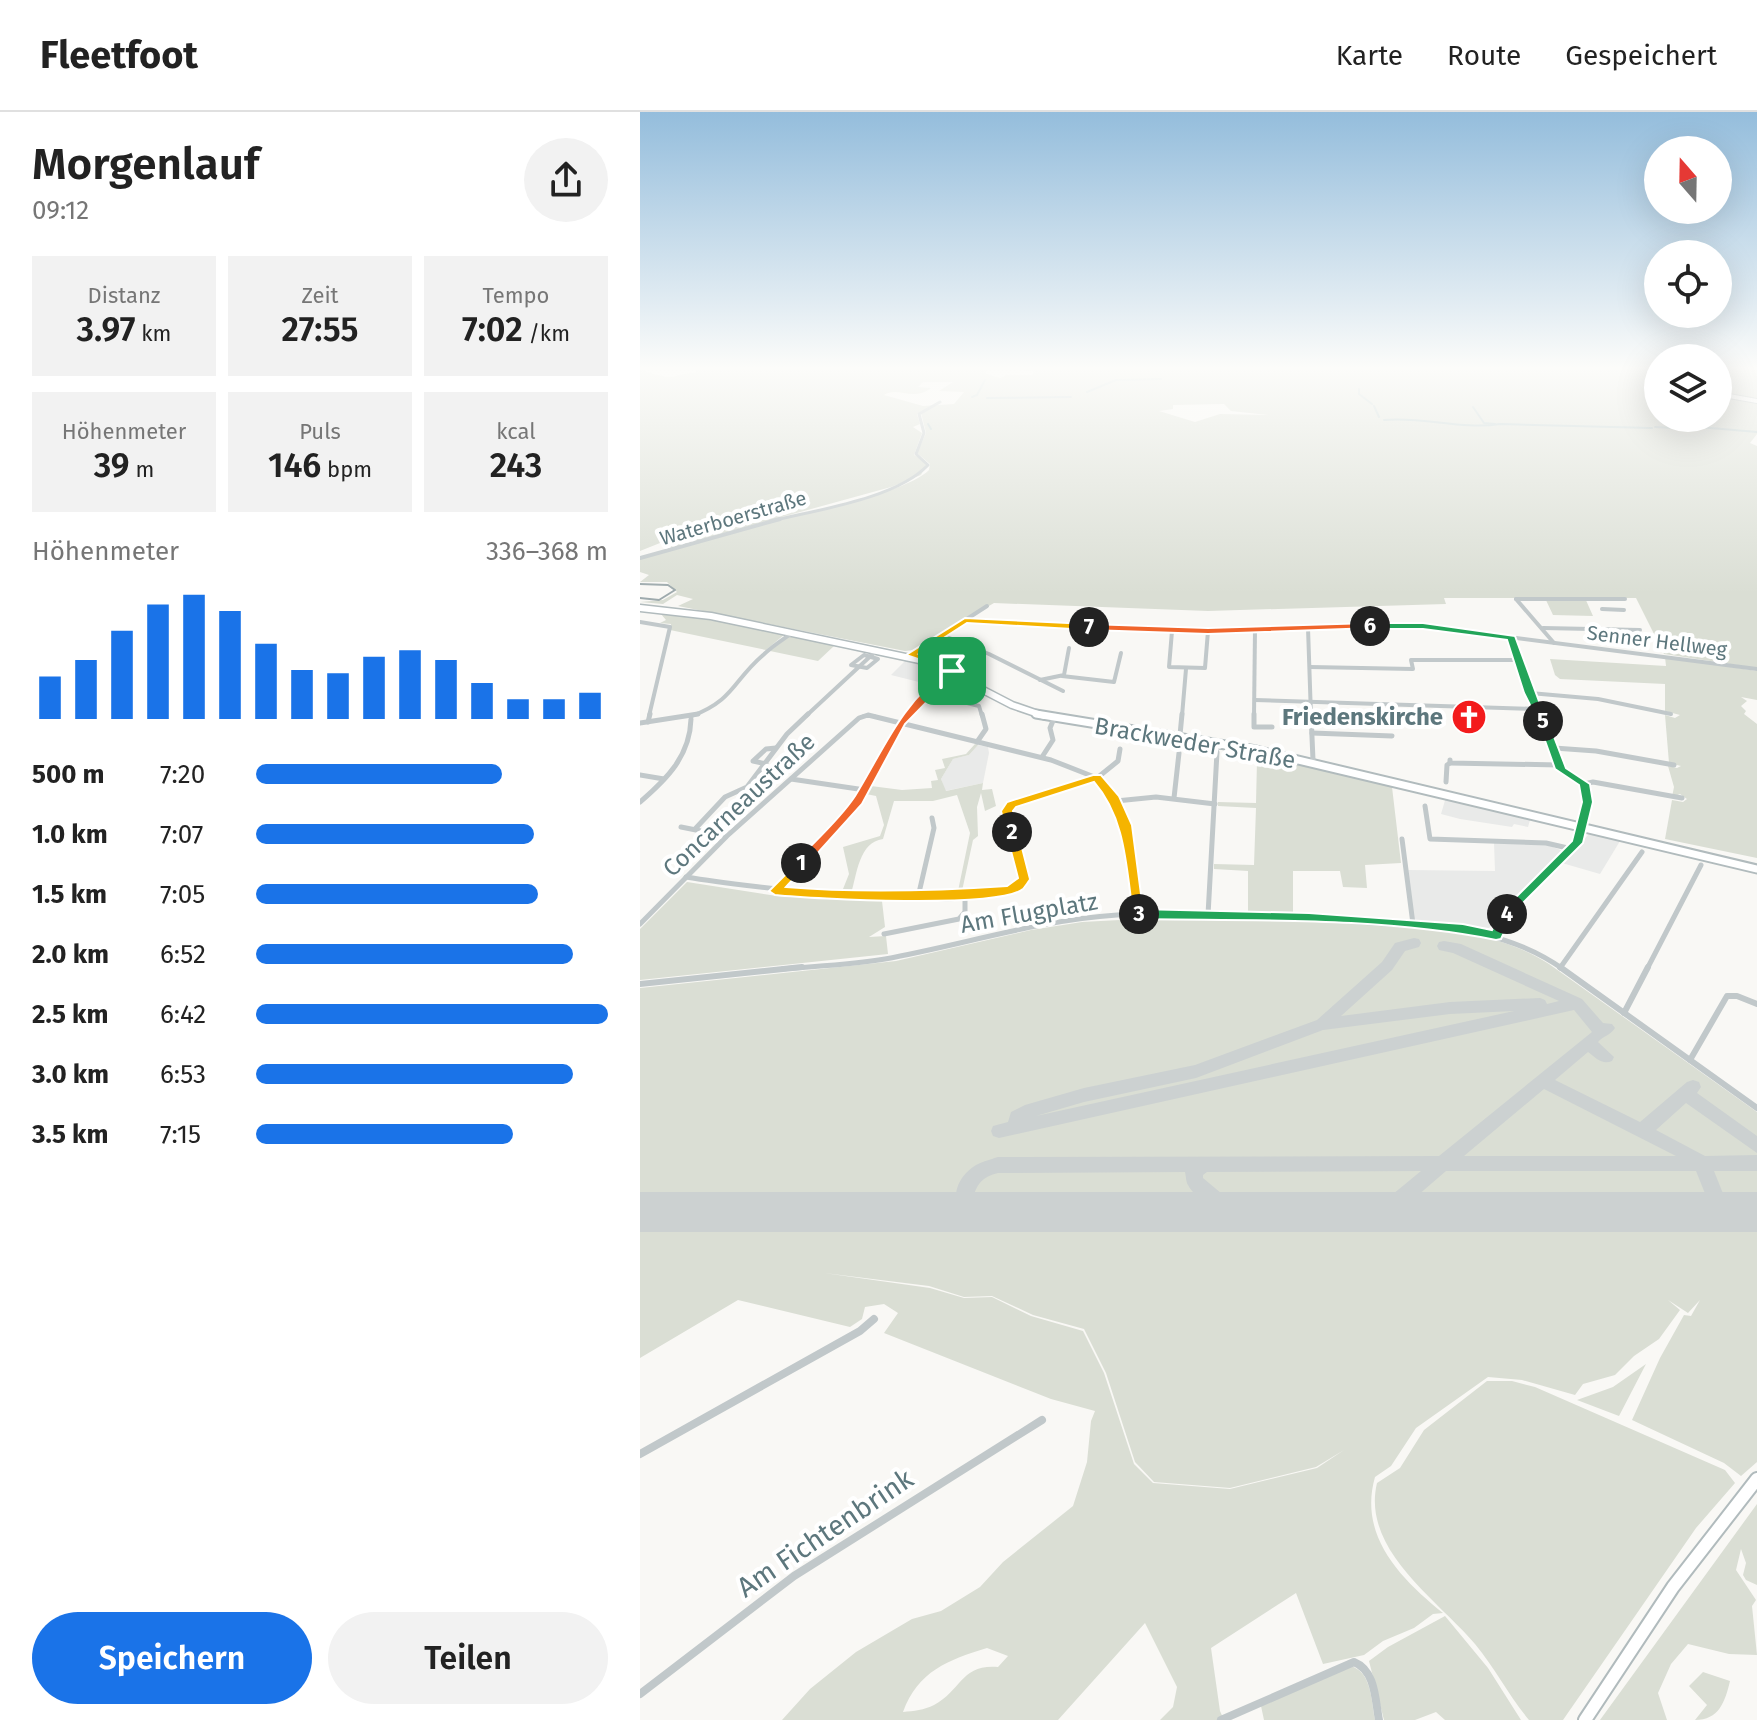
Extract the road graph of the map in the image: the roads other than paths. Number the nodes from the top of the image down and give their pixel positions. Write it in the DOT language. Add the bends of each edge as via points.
graph roads {
  1 [pos="919,444"];
  2 [pos="640,558"];
  3 [pos="1603,599"];
  4 [pos="1625,599"];
  5 [pos="640,606"];
  6 [pos="987,606"];
  7 [pos="1602,609"];
  8 [pos="1609,609"];
  9 [pos="1624,610"];
  10 [pos="965,620"];
  11 [pos="640,622"];
  12 [pos="1308,628"];
  13 [pos="1543,628"];
  14 [pos="1255,630"];
  15 [pos="1640,630"];
  16 [pos="1172,631"];
  17 [pos="1208,631"];
  18 [pos="792,633"];
  19 [pos="942,635"];
  20 [pos="1511,638"];
  21 [pos="1554,643"];
  22 [pos="1069,648"];
  23 [pos="876,650"];
  24 [pos="1121,653"];
  25 [pos="911,655"];
  26 [pos="870,656"];
  27 [pos="1518,660"];
  28 [pos="858,667"];
  29 [pos="1310,667"];
  30 [pos="954,669"];
  31 [pos="1186,669"];
  32 [pos="1757,669"];
  33 [pos="1062,676"];
  34 [pos="1039,680"];
  35 [pos="1063,691"];
  36 [pos="928,693"];
  37 [pos="1529,693"];
  38 [pos="1255,700"];
  39 [pos="1311,701"];
  40 [pos="1538,709"];
  41 [pos="1671,714"];
  42 [pos="1054,717"];
  43 [pos="691,719"];
  44 [pos="648,722"];
  45 [pos="640,723"];
  46 [pos="901,723"];
  47 [pos="1272,727"];
  48 [pos="1312,733"];
  49 [pos="1180,735"];
  50 [pos="1392,736"];
  51 [pos="977,742"];
  52 [pos="776,748"];
  53 [pos="1553,748"];
  54 [pos="1120,749"];
  55 [pos="1217,752"];
  56 [pos="1179,753"];
  57 [pos="1042,757"];
  58 [pos="1313,760"];
  59 [pos="766,764"];
  60 [pos="1559,765"];
  61 [pos="1674,765"];
  62 [pos="640,775"];
  63 [pos="1095,777"];
  64 [pos="664,779"];
  65 [pos="791,779"];
  66 [pos="1446,782"];
  67 [pos="1584,784"];
  68 [pos="865,790"];
  69 [pos="1174,798"];
  70 [pos="1682,798"];
  71 [pos="1116,801"];
  72 [pos="640,802"];
  73 [pos="1215,804"];
  74 [pos="1425,806"];
  75 [pos="932,818"];
  76 [pos="1583,825"];
  77 [pos="681,827"];
  78 [pos="695,829"];
  79 [pos="727,836"];
  80 [pos="1402,839"];
  81 [pos="1572,849"];
  82 [pos="1642,852"];
  83 [pos="1701,865"];
  84 [pos="1757,867"];
  85 [pos="685,877"];
  86 [pos="775,891"];
  87 [pos="965,894"];
  88 [pos="918,897"];
  89 [pos="1139,914"];
  90 [pos="1208,915"];
  91 [pos="640,924"];
  92 [pos="1413,924"];
  93 [pos="884,934"];
  94 [pos="1496,935"];
  95 [pos="1560,968"];
  96 [pos="640,984"];
  97 [pos="1757,1004"];
  98 [pos="1624,1013"];
  99 [pos="1690,1060"];
  100 [pos="1757,1108"];
  101 [pos="874,1319"];
  102 [pos="1042,1420"];
  103 [pos="640,1454"];
  104 [pos="1757,1479"];
  105 [pos="640,1694"];
  106 [pos="1221,1720"];
  107 [pos="1379,1720"];
  108 [pos="1585,1720"];
  1 -- 2 [label="street, Waterboerstraße" via="915,453 928,465 920,477"];
  3 -- 4 [label="street"];
  3 -- 8 [label="street"];
  3 -- 13 [label="street, Senner Hellweg" via="1516,599"];
  5 -- 18 [label="main road, Brackweder Straße"];
  5 -- 25 [label="main road, Brackweder Straße" via="715,614"];
  6 -- 10 [label="street"];
  7 -- 8 [label="street"];
  8 -- 9 [label="street"];
  10 -- 16 [label="street, Senner Hellweg"];
  10 -- 19 [label="street"];
  11 -- 44 [label="street" via="670,627"];
  12 -- 14 [label="street, Senner Hellweg"];
  12 -- 20 [label="street, Senner Hellweg" via="1408,625"];
  12 -- 29 [label="street"];
  13 -- 15 [label="street, Senner Hellweg"];
  13 -- 21 [label="street, Senner Hellweg"];
  14 -- 17 [label="street, Senner Hellweg"];
  14 -- 38 [label="street"];
  16 -- 17 [label="street, Senner Hellweg"];
  16 -- 31 [label="street" via="1169,667"];
  17 -- 31 [label="street" via="1205,668"];
  18 -- 23 [label="main road, Brackweder Straße"];
  18 -- 44 [label="street" via="760,657 714,708 691,717"];
  19 -- 25 [label="street"];
  19 -- 34 [label="street"];
  20 -- 21 [label="street, Senner Hellweg"];
  20 -- 27 [label="street"];
  21 -- 32 [label="street, Senner Hellweg"];
  22 -- 33 [label="street"];
  23 -- 26 [label="street"];
  23 -- 30 [label="main road, Brackweder Straße"];
  24 -- 33 [label="street" via="1114,682"];
  25 -- 30 [label="main road, Brackweder Straße"];
  26 -- 28 [label="street" via="862,655 851,665"];
  26 -- 28 [label="street" via="878,659 868,668"];
  27 -- 29 [label="street" via="1411,660 1413,669"];
  27 -- 37 [label="street"];
  28 -- 52 [label="street"];
  29 -- 39 [label="street"];
  30 -- 36 [label="street"];
  30 -- 42 [label="main road, Brackweder Straße" via="1013,707"];
  31 -- 49 [label="street"];
  33 -- 34 [label="street"];
  34 -- 35 [label="street"];
  36 -- 46 [label="street"];
  36 -- 51 [label="street" via="979,706 986,729"];
  37 -- 40 [label="street"];
  37 -- 41 [label="street" via="1598,699"];
  38 -- 39 [label="street"];
  38 -- 47 [label="street" via="1254,727"];
  39 -- 40 [label="street"];
  39 -- 48 [label="street"];
  40 -- 53 [label="street"];
  42 -- 49 [label="main road, Brackweder Straße"];
  42 -- 57 [label="street" via="1053,740"];
  42 -- 76 [label="main road, Brackweder Straße" via="1256,750"];
  43 -- 64 [label="street" via="689,743"];
  44 -- 45 [label="street"];
  46 -- 51 [label="street"];
  46 -- 65 [label="street, Concarneaustraße" via="864,716"];
  46 -- 68 [label="street"];
  48 -- 50 [label="street"];
  48 -- 58 [label="street"];
  49 -- 58 [label="main road, Brackweder Straße"];
  51 -- 57 [label="street"];
  52 -- 59 [label="street"];
  52 -- 59 [label="street" via="766,749 753,761"];
  53 -- 60 [label="street"];
  53 -- 61 [label="street"];
  54 -- 63 [label="street" via="1118,761"];
  55 -- 73 [label="street"];
  56 -- 69 [label="street"];
  57 -- 63 [label="street"];
  58 -- 76 [label="main road, Brackweder Straße"];
  59 -- 78 [label="street" via="747,787 725,797"];
  60 -- 66 [label="street" via="1450,761"];
  60 -- 67 [label="street"];
  62 -- 64 [label="street"];
  63 -- 71 [label="street"];
  63 -- 87 [label="street" via="1008,808 1024,876 1021,885"];
  64 -- 72 [label="street"];
  65 -- 68 [label="street"];
  65 -- 79 [label="street, Concarneaustraße"];
  67 -- 70 [label="street"];
  67 -- 76 [label="street" via="1588,796"];
  68 -- 86 [label="street"];
  69 -- 71 [label="street"];
  69 -- 73 [label="street"];
  71 -- 89 [label="street" via="1130,840"];
  73 -- 90 [label="street"];
  74 -- 81 [label="street" via="1430,839 1546,843"];
  75 -- 88 [label="street"];
  76 -- 81 [label="street"];
  76 -- 84 [label="main road, Brackweder Straße"];
  77 -- 78 [label="street"];
  78 -- 79 [label="street"];
  79 -- 85 [label="street, Concarneaustraße"];
  80 -- 92 [label="street"];
  81 -- 94 [label="street" via="1523,896"];
  82 -- 95 [label="street"];
  83 -- 98 [label="street"];
  85 -- 86 [label="street"];
  85 -- 91 [label="street, Concarneaustraße"];
  86 -- 88 [label="street"];
  87 -- 88 [label="street"];
  87 -- 93 [label="street" via="965,912 959,919"];
  89 -- 90 [label="street, Am Flugplatz"];
  89 -- 96 [label="street, Am Flugplatz" via="1042,925 883,959"];
  90 -- 92 [label="street, Am Flugplatz"];
  92 -- 94 [label="street, Am Flugplatz"];
  94 -- 95 [label="street, Am Flugplatz" via="1532,949"];
  95 -- 98 [label="street, Am Flugplatz"];
  97 -- 99 [label="street" via="1729,995"];
  98 -- 99 [label="street, Am Flugplatz"];
  99 -- 100 [label="street, Am Flugplatz"];
  101 -- 103 [label="street"];
  102 -- 105 [label="street, Am Fichtenbrink" via="794,1576"];
  104 -- 108 [label="main road" via="1673,1587"];
  106 -- 107 [label="street" via="1354,1662 1369,1674"];
}
